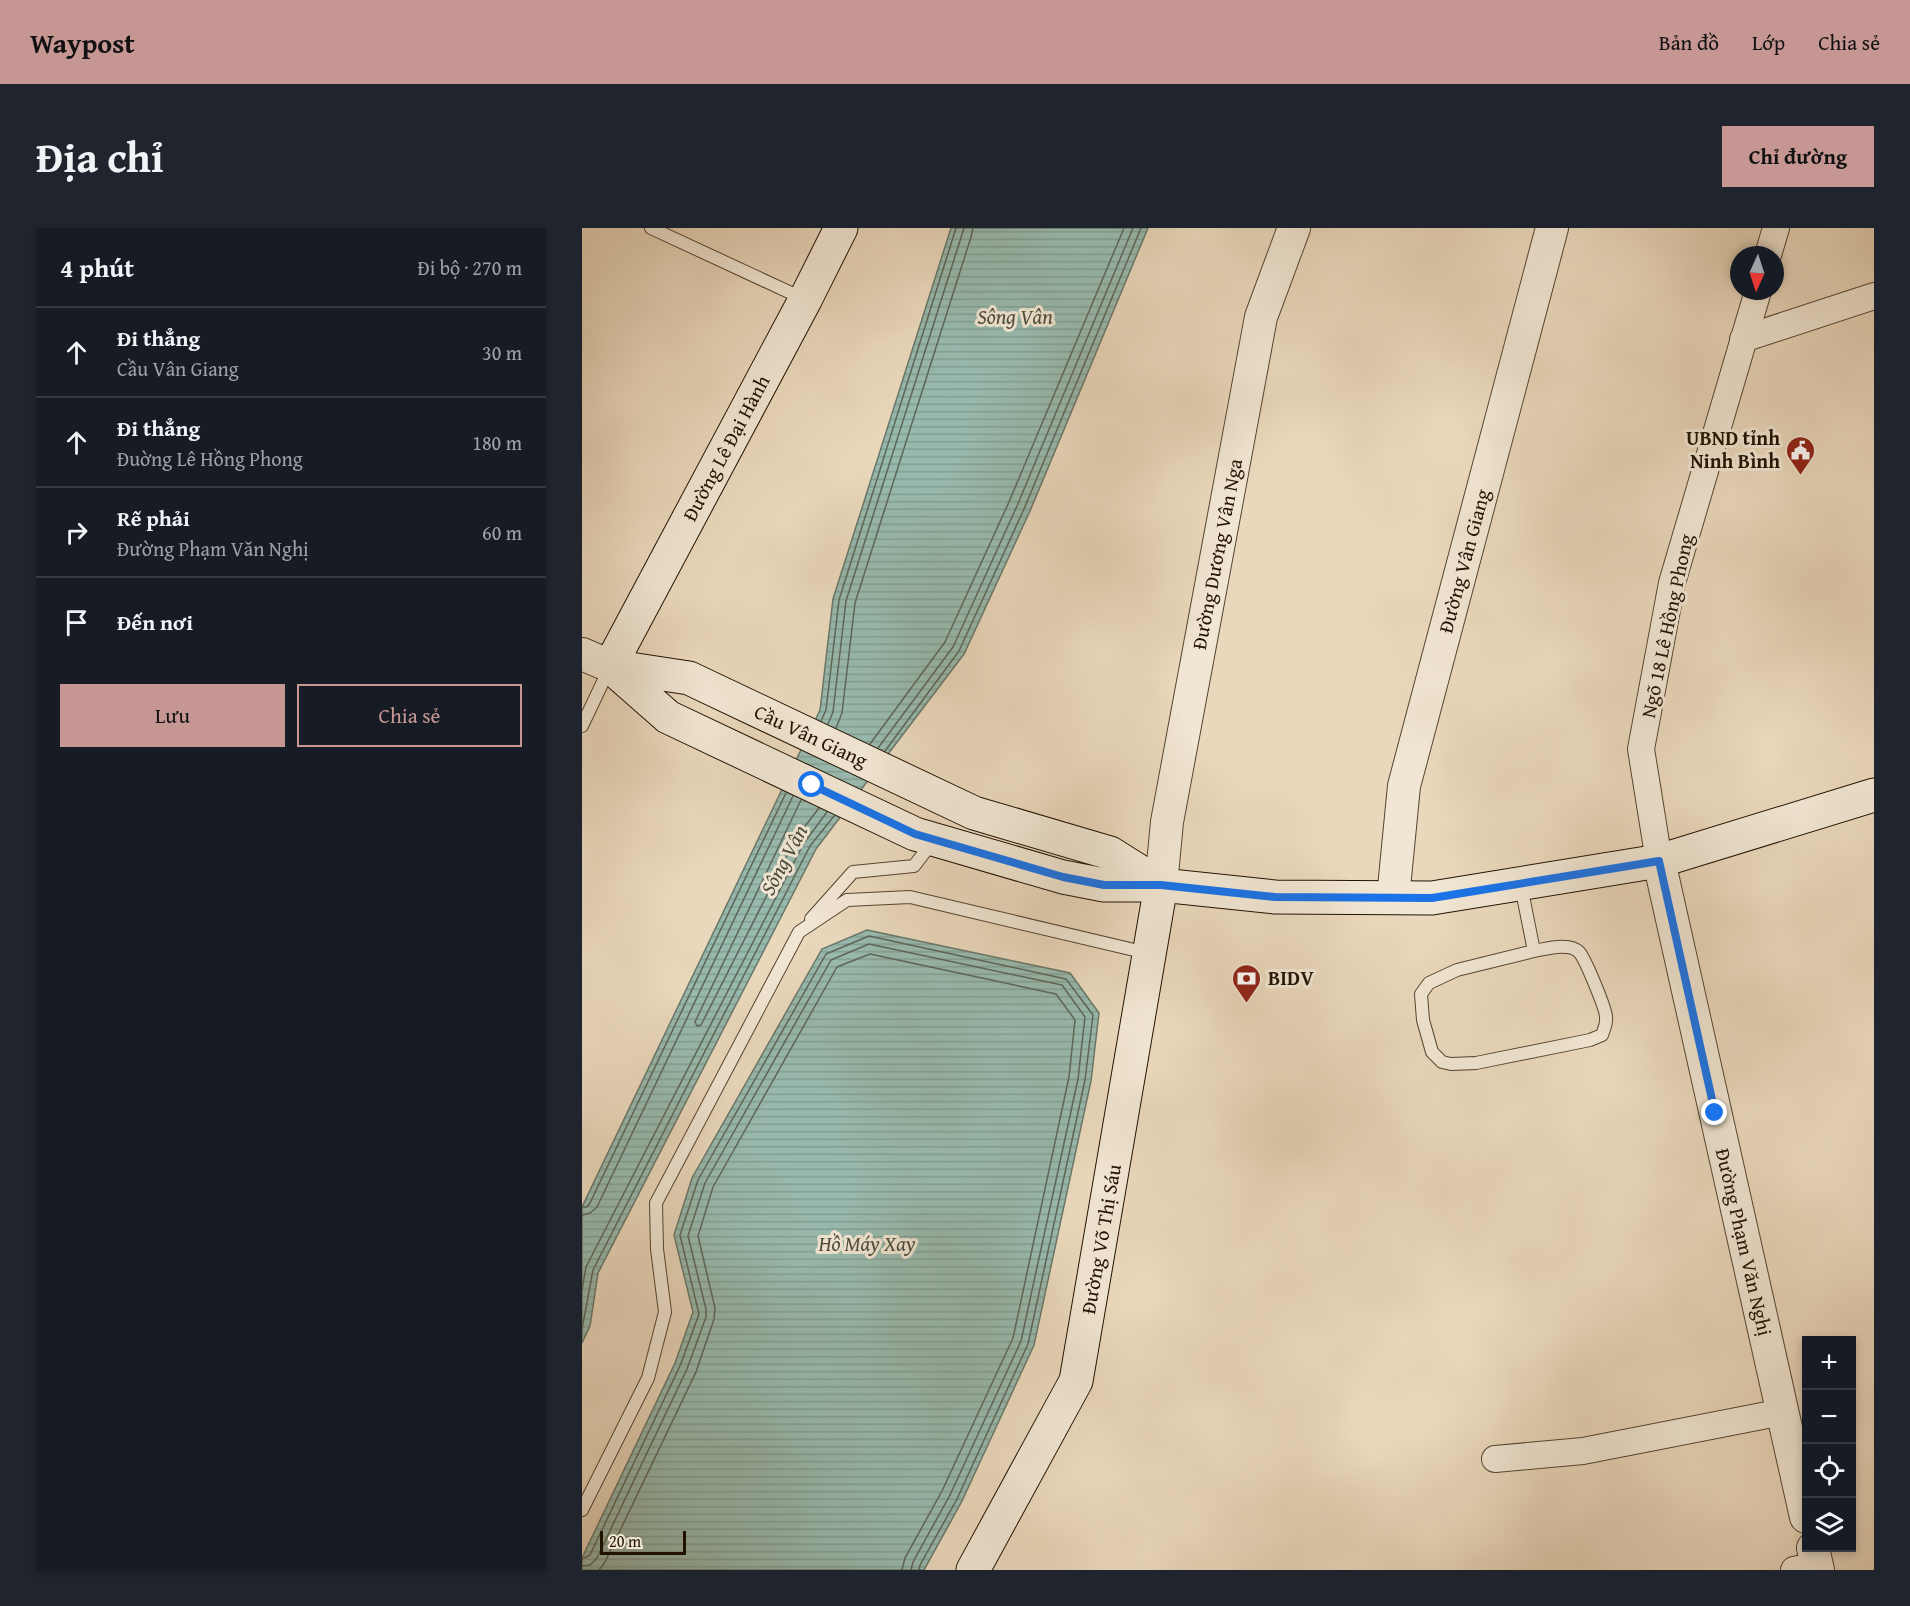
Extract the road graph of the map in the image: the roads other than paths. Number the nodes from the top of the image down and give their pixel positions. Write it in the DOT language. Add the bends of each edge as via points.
graph roads {
  1 [pos="651,228"];
  2 [pos="841,228"];
  3 [pos="1294,228"];
  4 [pos="1552,228"];
  5 [pos="1776,228"];
  6 [pos="1771,246"];
  7 [pos="1874,296"];
  8 [pos="805,300"];
  9 [pos="1755,300"];
  10 [pos="1743,339"];
  11 [pos="596,660"];
  12 [pos="582,726"];
  13 [pos="1874,795"];
  14 [pos="925,837"];
  15 [pos="1659,861"];
  16 [pos="1521,884"];
  17 [pos="1161,885"];
  18 [pos="1393,898"];
  19 [pos="799,932"];
  20 [pos="1534,951"];
  21 [pos="1151,954"];
  22 [pos="1783,1412"];
  23 [pos="1495,1459"];
  24 [pos="1802,1499"];
  25 [pos="582,1510"];
  26 [pos="973,1570"];
  1 -- 8 [label="lane"];
  2 -- 8 [label="main road, Đường Lê Đại Hành"];
  3 -- 17 [label="street, Đường Dương Vân Nga" via="1261,317 1167,822"];
  4 -- 18 [label="street, Đường Vân Giang" via="1404,786"];
  5 -- 6 [label="street"];
  7 -- 10 [label="street"];
  8 -- 11 [label="main road, Đường Lê Đại Hành"];
  9 -- 10 [label="street, Ngõ 18 Lê Hồng Phong"];
  10 -- 15 [label="street, Ngõ 18 Lê Hồng Phong" via="1672,584 1641,749"];
  11 -- 12 [label="lane"];
  11 -- 14 [label="main road" via="668,717"];
  11 -- 17 [label="main road, Cầu Vân Giang" via="689,678 974,813 1110,853"];
  13 -- 15 [label="main road"];
  14 -- 17 [label="main road" via="1063,877 1104,885"];
  14 -- 19 [label="lane" via="914,866 853,872"];
  15 -- 16 [label="main road"];
  15 -- 22 [label="street, Đường Phạm Văn Nghị"];
  16 -- 18 [label="main road" via="1432,898"];
  16 -- 20 [label="lane"];
  17 -- 18 [label="main road" via="1275,897"];
  17 -- 21 [label="main road, Đường Võ Thị Sáu"];
  19 -- 21 [label="lane" via="847,900 910,897"];
  19 -- 25 [label="lane" via="656,1203 665,1312 648,1378"];
  20 -- 20 [label="lane" via="1567,947 1579,951 1606,1016 1602,1035 1476,1063 1442,1062 1432,1052 1422,1020 1421,994 1428,983 1458,970"];
  21 -- 26 [label="main road, Đường Võ Thị Sáu" via="1076,1382"];
  22 -- 23 [label="street" via="1583,1451"];
  22 -- 24 [label="street, Đường Phạm Văn Nghị"];
}
